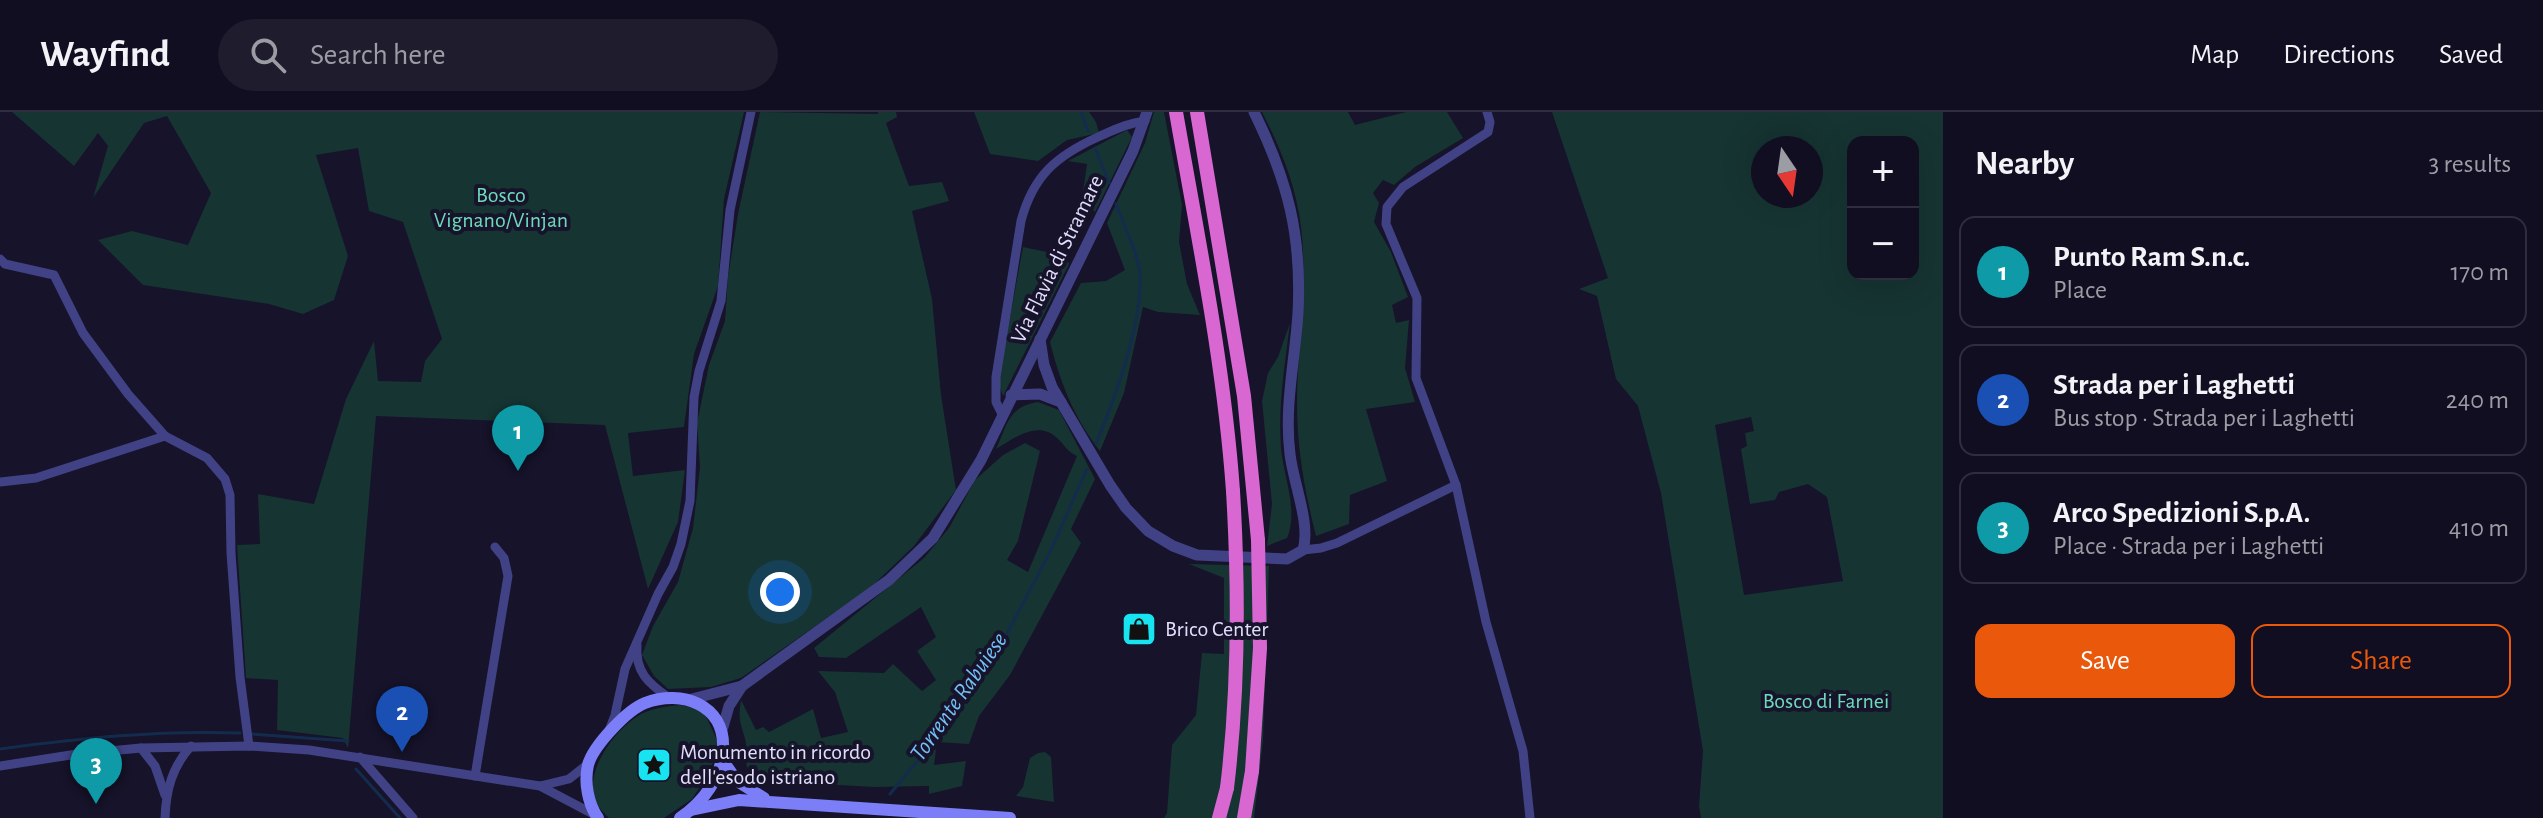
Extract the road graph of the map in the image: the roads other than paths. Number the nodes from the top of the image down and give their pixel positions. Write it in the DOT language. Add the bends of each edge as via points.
graph roads {
  1 [pos="751,112"];
  2 [pos="1176,112"];
  3 [pos="1197,112"];
  4 [pos="1254,112"];
  5 [pos="1487,112"];
  6 [pos="1146,117"];
  7 [pos="0,259"];
  8 [pos="1040,339"];
  9 [pos="1025,370"];
  10 [pos="1048,377"];
  11 [pos="1040,394"];
  12 [pos="1011,395"];
  13 [pos="1061,402"];
  14 [pos="1002,414"];
  15 [pos="165,436"];
  16 [pos="0,482"];
  17 [pos="1456,485"];
  18 [pos="495,547"];
  19 [pos="1303,550"];
  20 [pos="638,638"];
  21 [pos="742,686"];
  22 [pos="669,698"];
  23 [pos="688,700"];
  24 [pos="723,727"];
  25 [pos="607,734"];
  26 [pos="191,746"];
  27 [pos="249,746"];
  28 [pos="141,748"];
  29 [pos="360,757"];
  30 [pos="723,761"];
  31 [pos="588,764"];
  32 [pos="0,766"];
  33 [pos="475,776"];
  34 [pos="540,786"];
  35 [pos="166,798"];
  36 [pos="771,801"];
  37 [pos="691,810"];
  38 [pos="597,816"];
  39 [pos="165,818"];
  40 [pos="413,818"];
  41 [pos="680,818"];
  42 [pos="1010,818"];
  43 [pos="1222,818"];
  44 [pos="1246,818"];
  45 [pos="1530,818"];
  1 -- 20 [label="street" via="730,210 721,301 694,397 686,524 673,567"];
  2 -- 43 [label="highway, bridge" via="1212,322 1233,491 1239,632 1235,723"];
  3 -- 44 [label="highway, bridge" via="1244,396 1258,540 1260,660"];
  4 -- 19 [label="street" via="1275,157 1296,229 1298,301 1289,412 1290,453 1306,533"];
  5 -- 17 [label="street" via="1488,132 1413,179 1392,198 1386,215 1417,298 1418,389"];
  6 -- 8 [label="street, Via Flavia di Stramare"];
  6 -- 14 [label="street, Via Flavia di Stramare" via="1072,149 1048,169 1027,199 996,377 996,402"];
  7 -- 15 [label="street" via="54,275 100,359"];
  8 -- 9 [label="street, Via Flavia di Stramare"];
  8 -- 10 [label="street"];
  9 -- 10 [label="street"];
  9 -- 11 [label="street"];
  9 -- 12 [label="street, Via Flavia di Stramare"];
  10 -- 13 [label="street"];
  11 -- 12 [label="street"];
  11 -- 13 [label="street"];
  12 -- 14 [label="street, Via Flavia di Stramare"];
  13 -- 19 [label="street" via="1126,508 1148,531 1197,555 1287,559"];
  14 -- 21 [label="street, Via Flavia di Stramare" via="981,460 933,538 913,559"];
  15 -- 16 [label="street" via="36,478"];
  15 -- 27 [label="street" via="214,463 228,485"];
  17 -- 19 [label="street" via="1337,543"];
  17 -- 45 [label="street" via="1486,622 1523,751"];
  18 -- 33 [label="street" via="508,576"];
  20 -- 22 [label="street" via="640,672"];
  20 -- 25 [label="street"];
  21 -- 23 [label="street, Via Flavia di Stramare"];
  21 -- 24 [label="street, Via Flavia di Stramare"];
  22 -- 23 [label="main road, Via Flavia di Stramare"];
  22 -- 25 [label="main road, Via Flavia di Stramare" via="644,703"];
  23 -- 24 [label="main road, Via Flavia di Stramare" via="708,708"];
  24 -- 30 [label="main road, Via Flavia di Stramare"];
  25 -- 31 [label="main road, Via Flavia di Stramare"];
  26 -- 27 [label="street"];
  26 -- 28 [label="street"];
  26 -- 35 [label="street" via="175,768"];
  27 -- 29 [label="street"];
  28 -- 32 [label="street"];
  28 -- 35 [label="street" via="155,766"];
  29 -- 33 [label="street"];
  29 -- 40 [label="street"];
  30 -- 36 [label="main road" via="737,781"];
  30 -- 37 [label="main road, Via Flavia di Stramare" via="711,788"];
  31 -- 34 [label="street" via="569,779"];
  31 -- 38 [label="main road" via="589,800"];
  33 -- 34 [label="street"];
  34 -- 38 [label="street"];
  35 -- 39 [label="street"];
  36 -- 37 [label="main road" via="739,800"];
  36 -- 42 [label="main road"];
  37 -- 41 [label="main road, Via Flavia di Stramare"];
}
